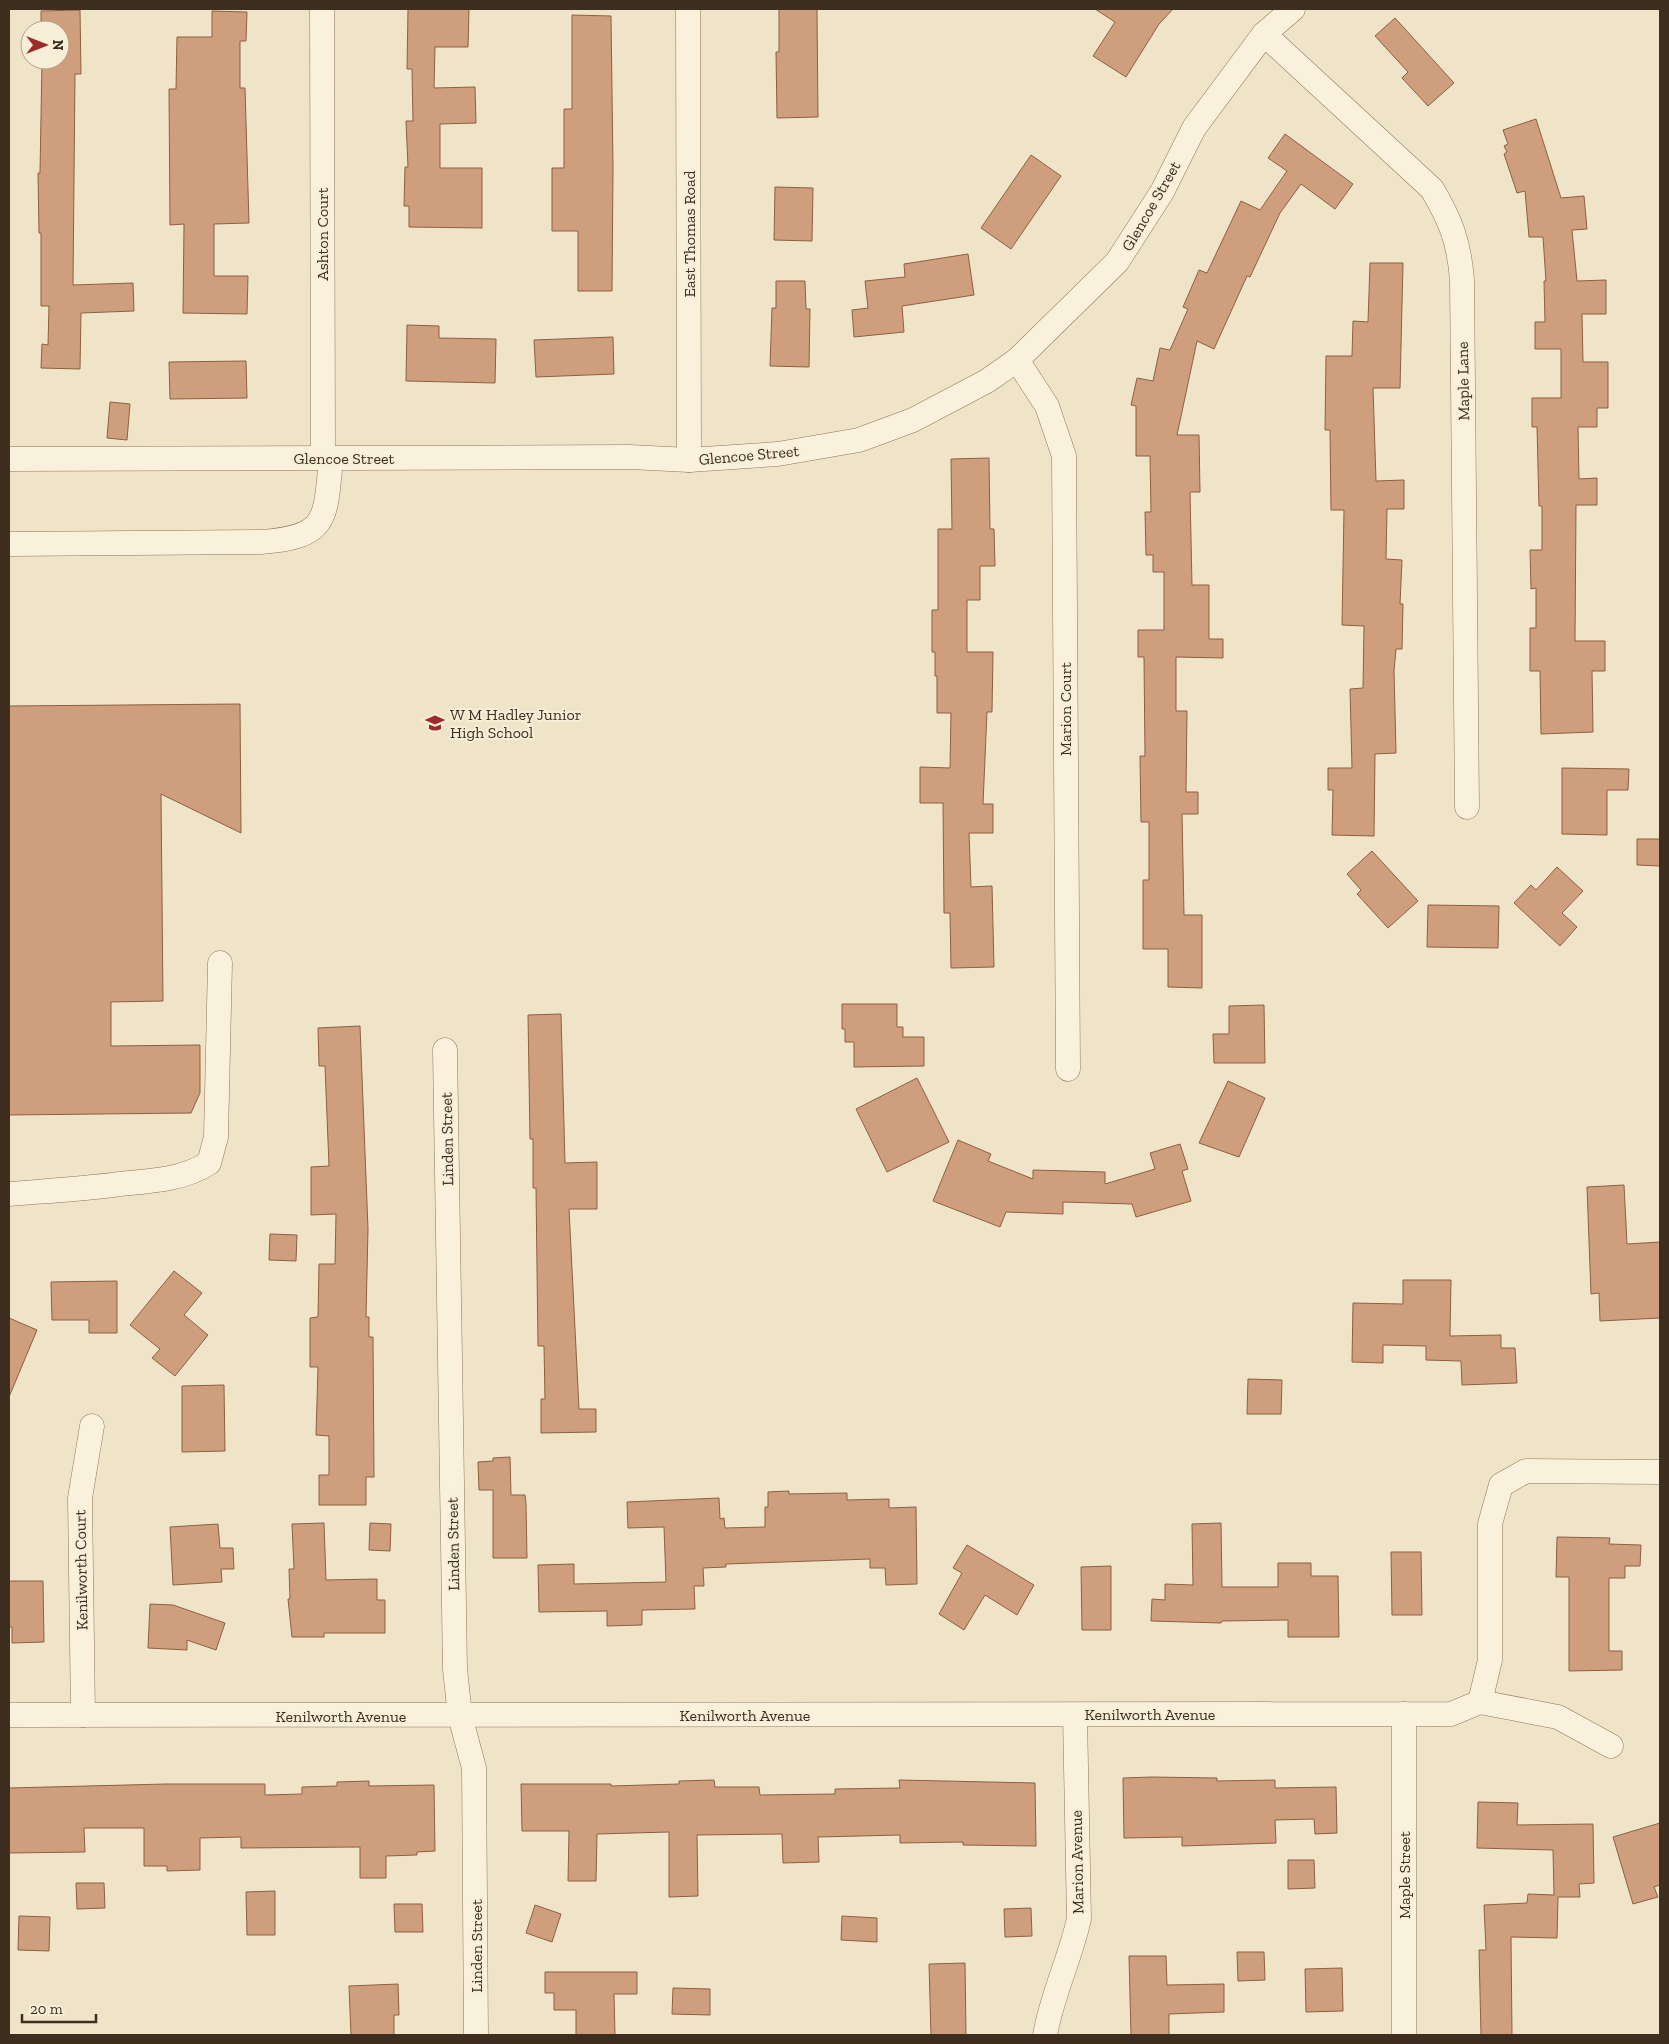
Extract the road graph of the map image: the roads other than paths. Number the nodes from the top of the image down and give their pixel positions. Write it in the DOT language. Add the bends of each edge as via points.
graph roads {
  1 [pos="322,9"];
  2 [pos="688,9"];
  3 [pos="1293,9"];
  4 [pos="1264,34"];
  5 [pos="1017,360"];
  6 [pos="327,458"];
  7 [pos="9,459"];
  8 [pos="690,460"];
  9 [pos="9,544"];
  10 [pos="1467,807"];
  11 [pos="220,962"];
  12 [pos="445,1050"];
  13 [pos="1068,1069"];
  14 [pos="9,1194"];
  15 [pos="92,1426"];
  16 [pos="1660,1472"];
  17 [pos="1480,1702"];
  18 [pos="1075,1714"];
  19 [pos="1404,1714"];
  20 [pos="9,1715"];
  21 [pos="83,1715"];
  22 [pos="460,1716"];
  23 [pos="1612,1746"];
  24 [pos="476,2035"];
  25 [pos="1045,2035"];
  26 [pos="1404,2035"];
  1 -- 6 [label="street, Ashton Court"];
  2 -- 8 [label="street, East Thomas Road"];
  3 -- 4 [label="street, Glencoe Street"];
  4 -- 5 [label="street, Glencoe Street" via="1194,128 1162,192 1117,262"];
  4 -- 10 [label="street, Maple Lane" via="1432,189 1450,220 1456,238 1462,280"];
  5 -- 8 [label="street, Glencoe Street" via="945,405 858,440 778,454"];
  5 -- 13 [label="street, Marion Court" via="1047,406 1064,456"];
  6 -- 7 [label="street, Glencoe Street"];
  6 -- 8 [label="street, Glencoe Street" via="630,457"];
  6 -- 9 [label="street, Ashton Court" via="326,510 313,530 290,540"];
  11 -- 14 [label="street" via="216,1138 209,1163 195,1172 166,1179"];
  12 -- 22 [label="street, Linden Street" via="455,1669"];
  15 -- 21 [label="street, Kenilworth Court" via="80,1498"];
  16 -- 17 [label="street" via="1526,1471 1501,1486 1490,1524 1490,1660"];
  17 -- 19 [label="street, Kenilworth Avenue" via="1451,1714"];
  17 -- 23 [label="street" via="1558,1717"];
  18 -- 19 [label="street, Kenilworth Avenue"];
  18 -- 22 [label="street, Kenilworth Avenue"];
  18 -- 25 [label="street, Marion Avenue" via="1079,1919"];
  19 -- 26 [label="street, Maple Street"];
  20 -- 21 [label="street, Kenilworth Avenue"];
  21 -- 22 [label="street, Kenilworth Avenue"];
  22 -- 24 [label="street, Linden Street" via="474,1768"];
}
